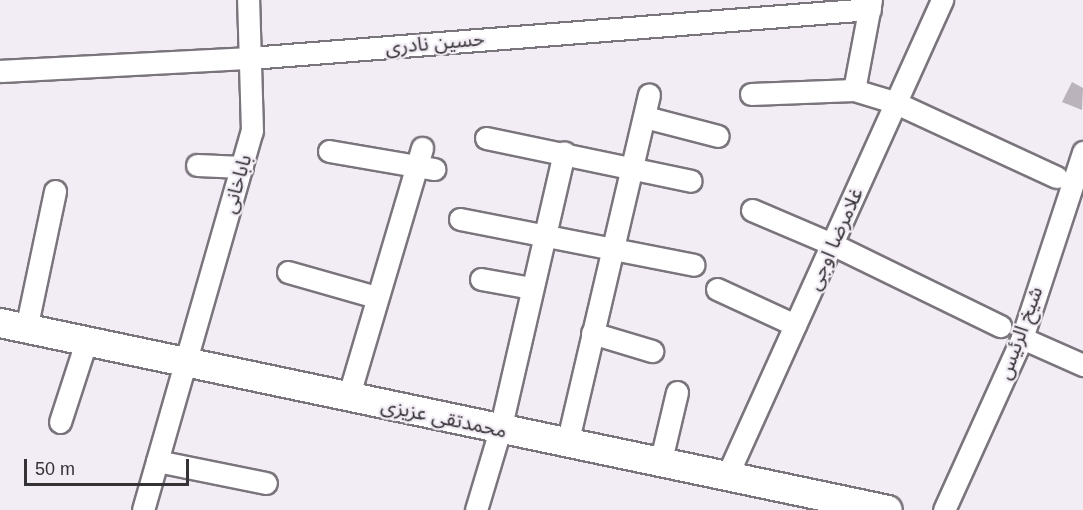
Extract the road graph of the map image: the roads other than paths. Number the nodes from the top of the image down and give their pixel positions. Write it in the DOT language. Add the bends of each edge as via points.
graph roads {
  1 [pos="248,0"];
  2 [pos="942,0"];
  3 [pos="870,4"];
  4 [pos="250,58"];
  5 [pos="0,71"];
  6 [pos="854,90"];
  7 [pos="751,94"];
  8 [pos="649,95"];
  9 [pos="894,102"];
  10 [pos="645,117"];
  11 [pos="718,136"];
  12 [pos="486,138"];
  13 [pos="329,151"];
  14 [pos="564,152"];
  15 [pos="1083,152"];
  16 [pos="197,165"];
  17 [pos="242,167"];
  18 [pos="632,168"];
  19 [pos="691,181"];
  20 [pos="1069,182"];
  21 [pos="55,191"];
  22 [pos="752,210"];
  23 [pos="460,219"];
  24 [pos="543,235"];
  25 [pos="834,245"];
  26 [pos="611,249"];
  27 [pos="694,265"];
  28 [pos="288,273"];
  29 [pos="481,279"];
  30 [pos="531,288"];
  31 [pos="717,289"];
  32 [pos="375,297"];
  33 [pos="795,325"];
  34 [pos="13,326"];
  35 [pos="1000,326"];
  36 [pos="592,333"];
  37 [pos="1022,338"];
  38 [pos="86,342"];
  39 [pos="652,351"];
  40 [pos="186,363"];
  41 [pos="1083,365"];
  42 [pos="677,392"];
  43 [pos="348,398"];
  44 [pos="60,422"];
  45 [pos="500,430"];
  46 [pos="567,444"];
  47 [pos="157,461"];
  48 [pos="660,464"];
  49 [pos="726,478"];
  50 [pos="266,483"];
  51 [pos="796,501"];
  52 [pos="481,509"];
  53 [pos="143,510"];
  54 [pos="888,510"];
  55 [pos="944,510"];
  1 -- 4 [label="street, باباخانی"];
  2 -- 9 [label="street, غلامرضا اوجی"];
  3 -- 4 [label="street, حسین نادری"];
  3 -- 6 [label="street"];
  4 -- 5 [label="street, حسین نادری"];
  4 -- 17 [label="street, باباخانی" via="252,130"];
  6 -- 7 [label="street"];
  6 -- 9 [label="street"];
  8 -- 10 [label="street"];
  9 -- 20 [label="street"];
  9 -- 25 [label="street, غلامرضا اوجی"];
  10 -- 11 [label="street"];
  10 -- 18 [label="street"];
  12 -- 14 [label="street"];
  13 -- 32 [label="street" via="423,161"];
  14 -- 18 [label="street"];
  14 -- 24 [label="street"];
  15 -- 20 [label="street, شیخ الرئیس"];
  16 -- 17 [label="street"];
  17 -- 40 [label="street, باباخانی"];
  18 -- 19 [label="street"];
  18 -- 26 [label="street"];
  20 -- 37 [label="street, شیخ الرئیس"];
  21 -- 34 [label="street"];
  22 -- 25 [label="street"];
  23 -- 24 [label="street"];
  24 -- 26 [label="street"];
  24 -- 30 [label="street"];
  25 -- 33 [label="street, غلامرضا اوجی"];
  25 -- 35 [label="street"];
  26 -- 27 [label="street"];
  26 -- 36 [label="street"];
  28 -- 32 [label="street"];
  29 -- 30 [label="street"];
  30 -- 45 [label="street"];
  31 -- 33 [label="street"];
  32 -- 43 [label="street"];
  33 -- 49 [label="street, غلامرضا اوجی"];
  34 -- 38 [label="main road, محمدتقی عزیزی"];
  36 -- 39 [label="street"];
  36 -- 46 [label="street"];
  37 -- 41 [label="street"];
  37 -- 55 [label="street, شیخ الرئیس"];
  38 -- 40 [label="main road, محمدتقی عزیزی"];
  38 -- 44 [label="street"];
  40 -- 43 [label="main road, محمدتقی عزیزی"];
  40 -- 47 [label="street, باباخانی"];
  42 -- 48 [label="street"];
  43 -- 45 [label="main road, محمدتقی عزیزی"];
  45 -- 46 [label="main road, محمدتقی عزیزی"];
  45 -- 52 [label="street"];
  46 -- 48 [label="main road, محمدتقی عزیزی"];
  47 -- 50 [label="street"];
  47 -- 53 [label="street, باباخانی"];
  48 -- 49 [label="main road, محمدتقی عزیزی"];
  49 -- 51 [label="main road, محمدتقی عزیزی"];
  51 -- 54 [label="main road, محمدتقی عزیزی"];
}
